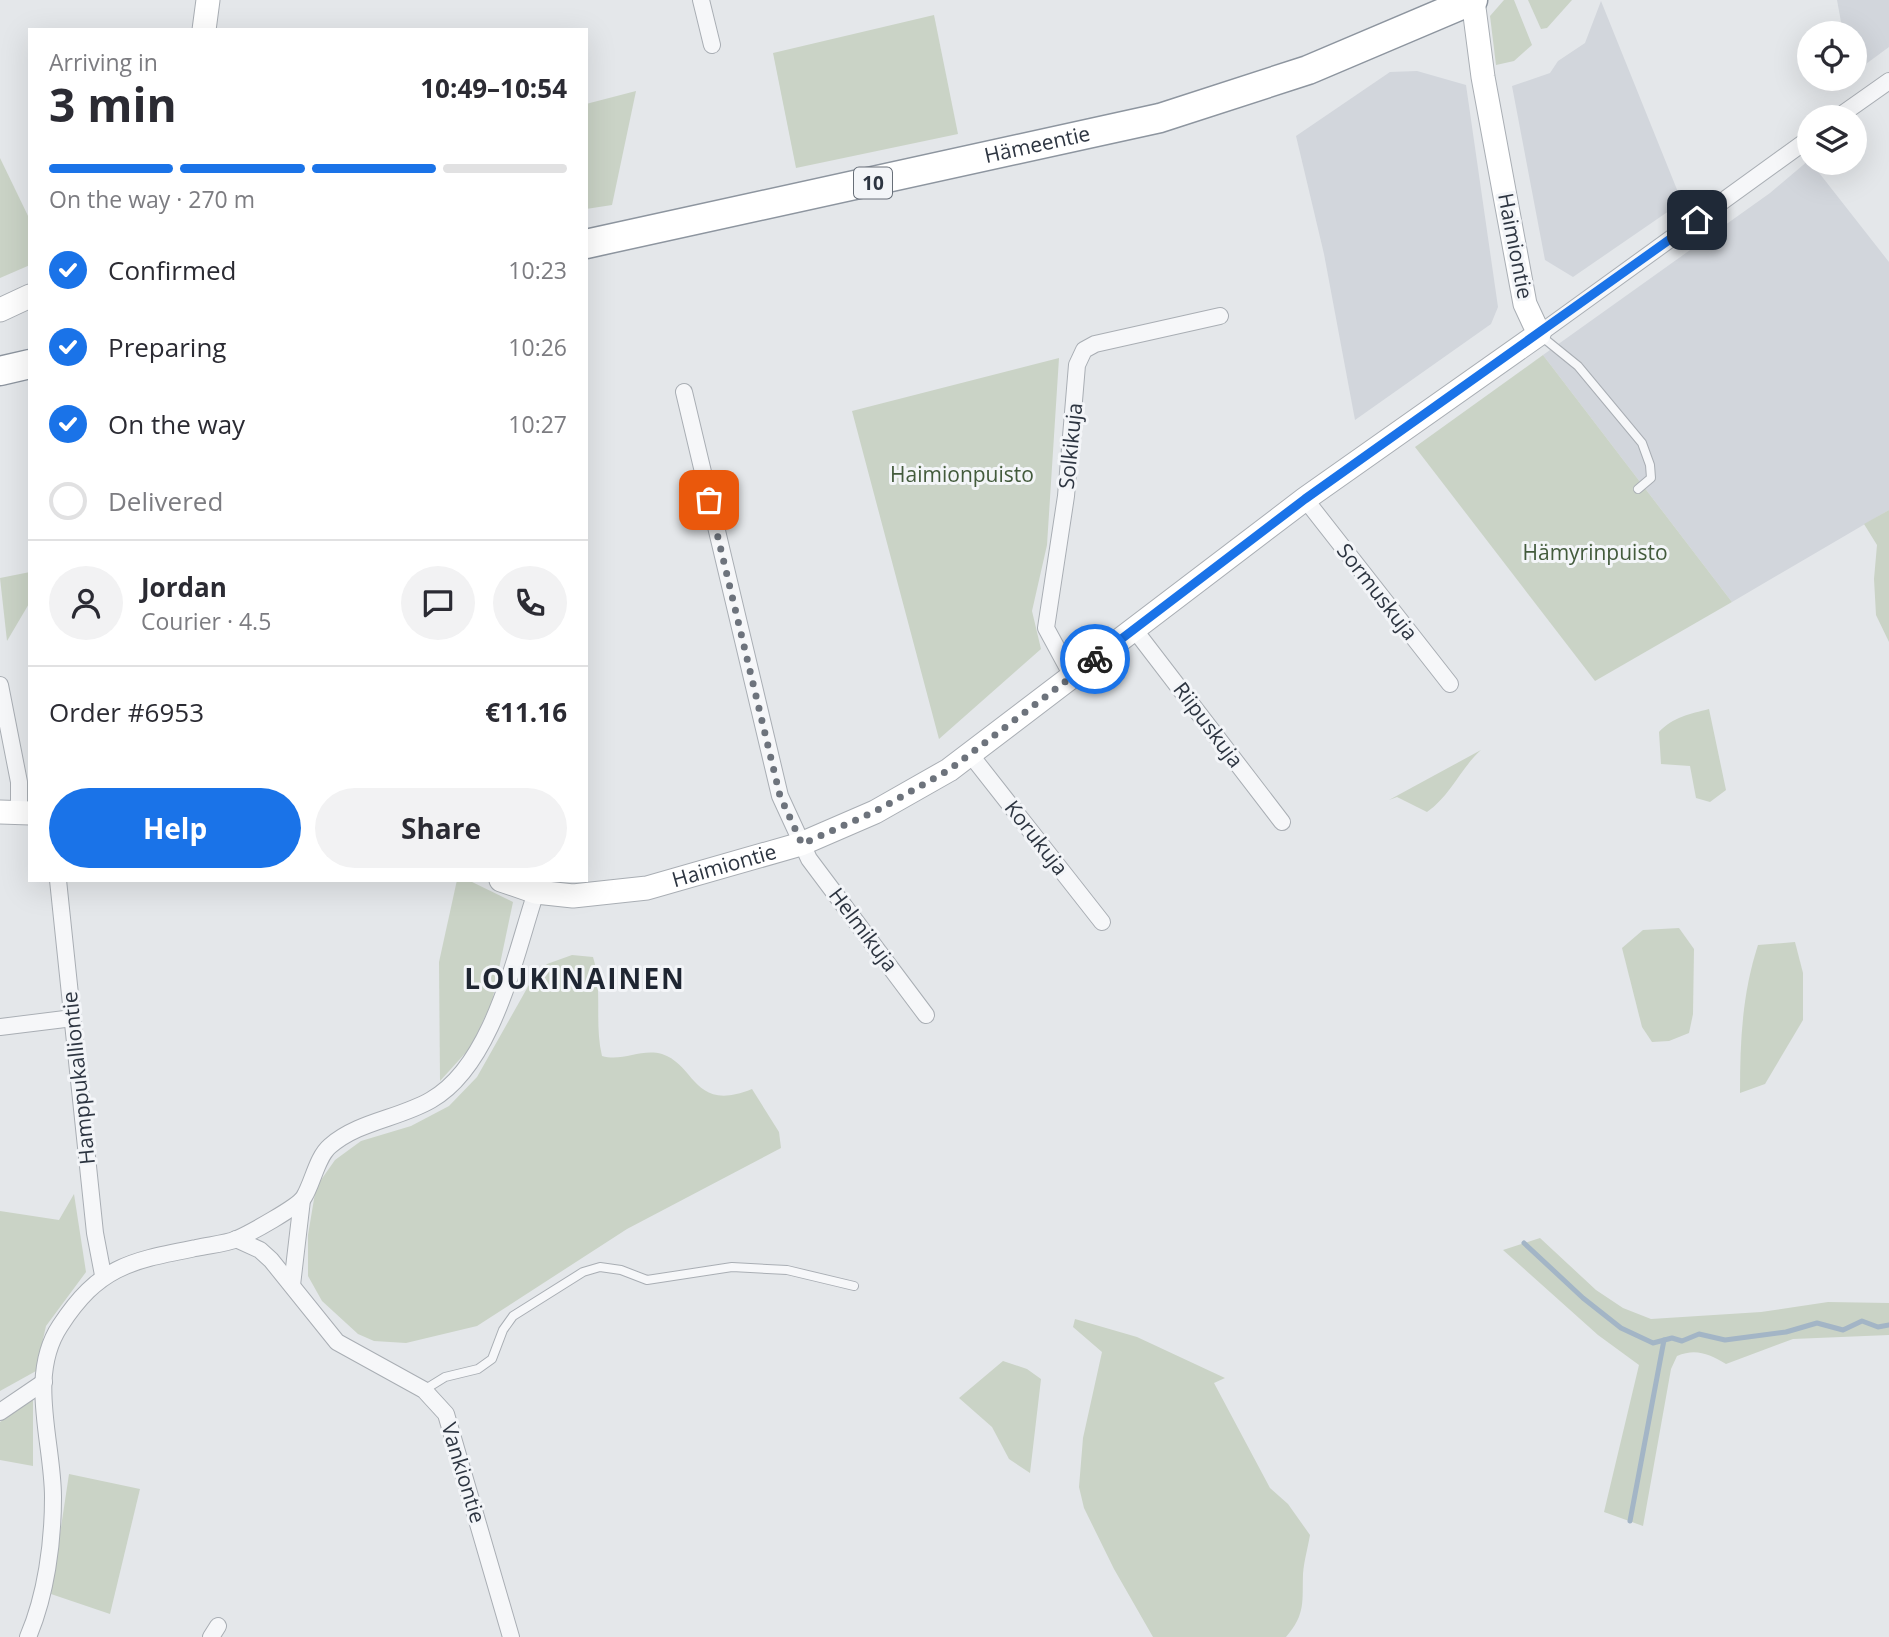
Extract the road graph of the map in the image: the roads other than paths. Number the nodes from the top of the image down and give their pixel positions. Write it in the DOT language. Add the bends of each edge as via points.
graph roads {
  1 [pos="208,0"];
  2 [pos="701,0"];
  3 [pos="1473,0"];
  4 [pos="204,28"];
  5 [pos="712,45"];
  6 [pos="1889,81"];
  7 [pos="1855,105"];
  8 [pos="1797,147"];
  9 [pos="588,244"];
  10 [pos="28,297"];
  11 [pos="0,310"];
  12 [pos="1220,316"];
  13 [pos="1539,334"];
  14 [pos="28,364"];
  15 [pos="0,371"];
  16 [pos="684,392"];
  17 [pos="1638,489"];
  18 [pos="1305,499"];
  19 [pos="1134,629"];
  20 [pos="1072,676"];
  21 [pos="1450,684"];
  22 [pos="0,685"];
  23 [pos="970,754"];
  24 [pos="16,812"];
  25 [pos="1282,822"];
  26 [pos="802,844"];
  27 [pos="58,882"];
  28 [pos="507,882"];
  29 [pos="536,892"];
  30 [pos="1102,922"];
  31 [pos="926,1015"];
  32 [pos="73,1018"];
  33 [pos="0,1027"];
  34 [pos="302,1200"];
  35 [pos="236,1239"];
  36 [pos="103,1275"];
  37 [pos="292,1285"];
  38 [pos="854,1286"];
  39 [pos="44,1382"];
  40 [pos="424,1390"];
  41 [pos="0,1412"];
  42 [pos="28,1637"];
  43 [pos="511,1637"];
  1 -- 4 [label="street"];
  2 -- 5 [label="street"];
  3 -- 9 [label="highway, Hämeentie / 10" via="1308,70 1160,118"];
  3 -- 13 [label="street, Haimiontie" via="1525,304"];
  6 -- 7 [label="street"];
  8 -- 13 [label="street"];
  10 -- 11 [label="street"];
  12 -- 20 [label="street, Solkikuja" via="1095,344 1084,350 1077,365 1066,496 1046,628"];
  13 -- 17 [label="lane" via="1578,366 1642,443 1651,478"];
  13 -- 18 [label="street, Haimiontie"];
  14 -- 15 [label="highway"];
  16 -- 26 [label="street, Helmikuja" via="780,796"];
  18 -- 19 [label="street, Haimiontie"];
  18 -- 21 [label="street, Sormuskuja"];
  19 -- 20 [label="street, Haimiontie"];
  19 -- 25 [label="street, Riipuskuja"];
  20 -- 23 [label="street, Haimiontie"];
  22 -- 24 [label="street" via="19,782"];
  23 -- 26 [label="street, Haimiontie" via="874,812"];
  23 -- 30 [label="street, Korukuja"];
  26 -- 29 [label="street, Haimiontie" via="647,888 573,896"];
  26 -- 31 [label="street, Helmikuja"];
  27 -- 32 [label="street, Hamppukalliontie"];
  28 -- 29 [label="street, Haimiontie"];
  29 -- 34 [label="street" via="493,1020 471,1059 435,1098 350,1131 327,1148"];
  32 -- 33 [label="street"];
  32 -- 36 [label="street, Hamppukalliontie"];
  34 -- 35 [label="street"];
  34 -- 37 [label="street"];
  35 -- 36 [label="street" via="132,1261"];
  35 -- 37 [label="street, Vankiontie" via="260,1250"];
  36 -- 39 [label="street" via="59,1327 47,1354"];
  37 -- 40 [label="street, Vankiontie" via="337,1342"];
  38 -- 40 [label="lane" via="787,1270 732,1267 647,1280 621,1270 583,1272 513,1316 492,1359"];
  39 -- 41 [label="street"];
  39 -- 42 [label="street" via="52,1531"];
  40 -- 43 [label="street, Vankiontie" via="446,1414"];
}
